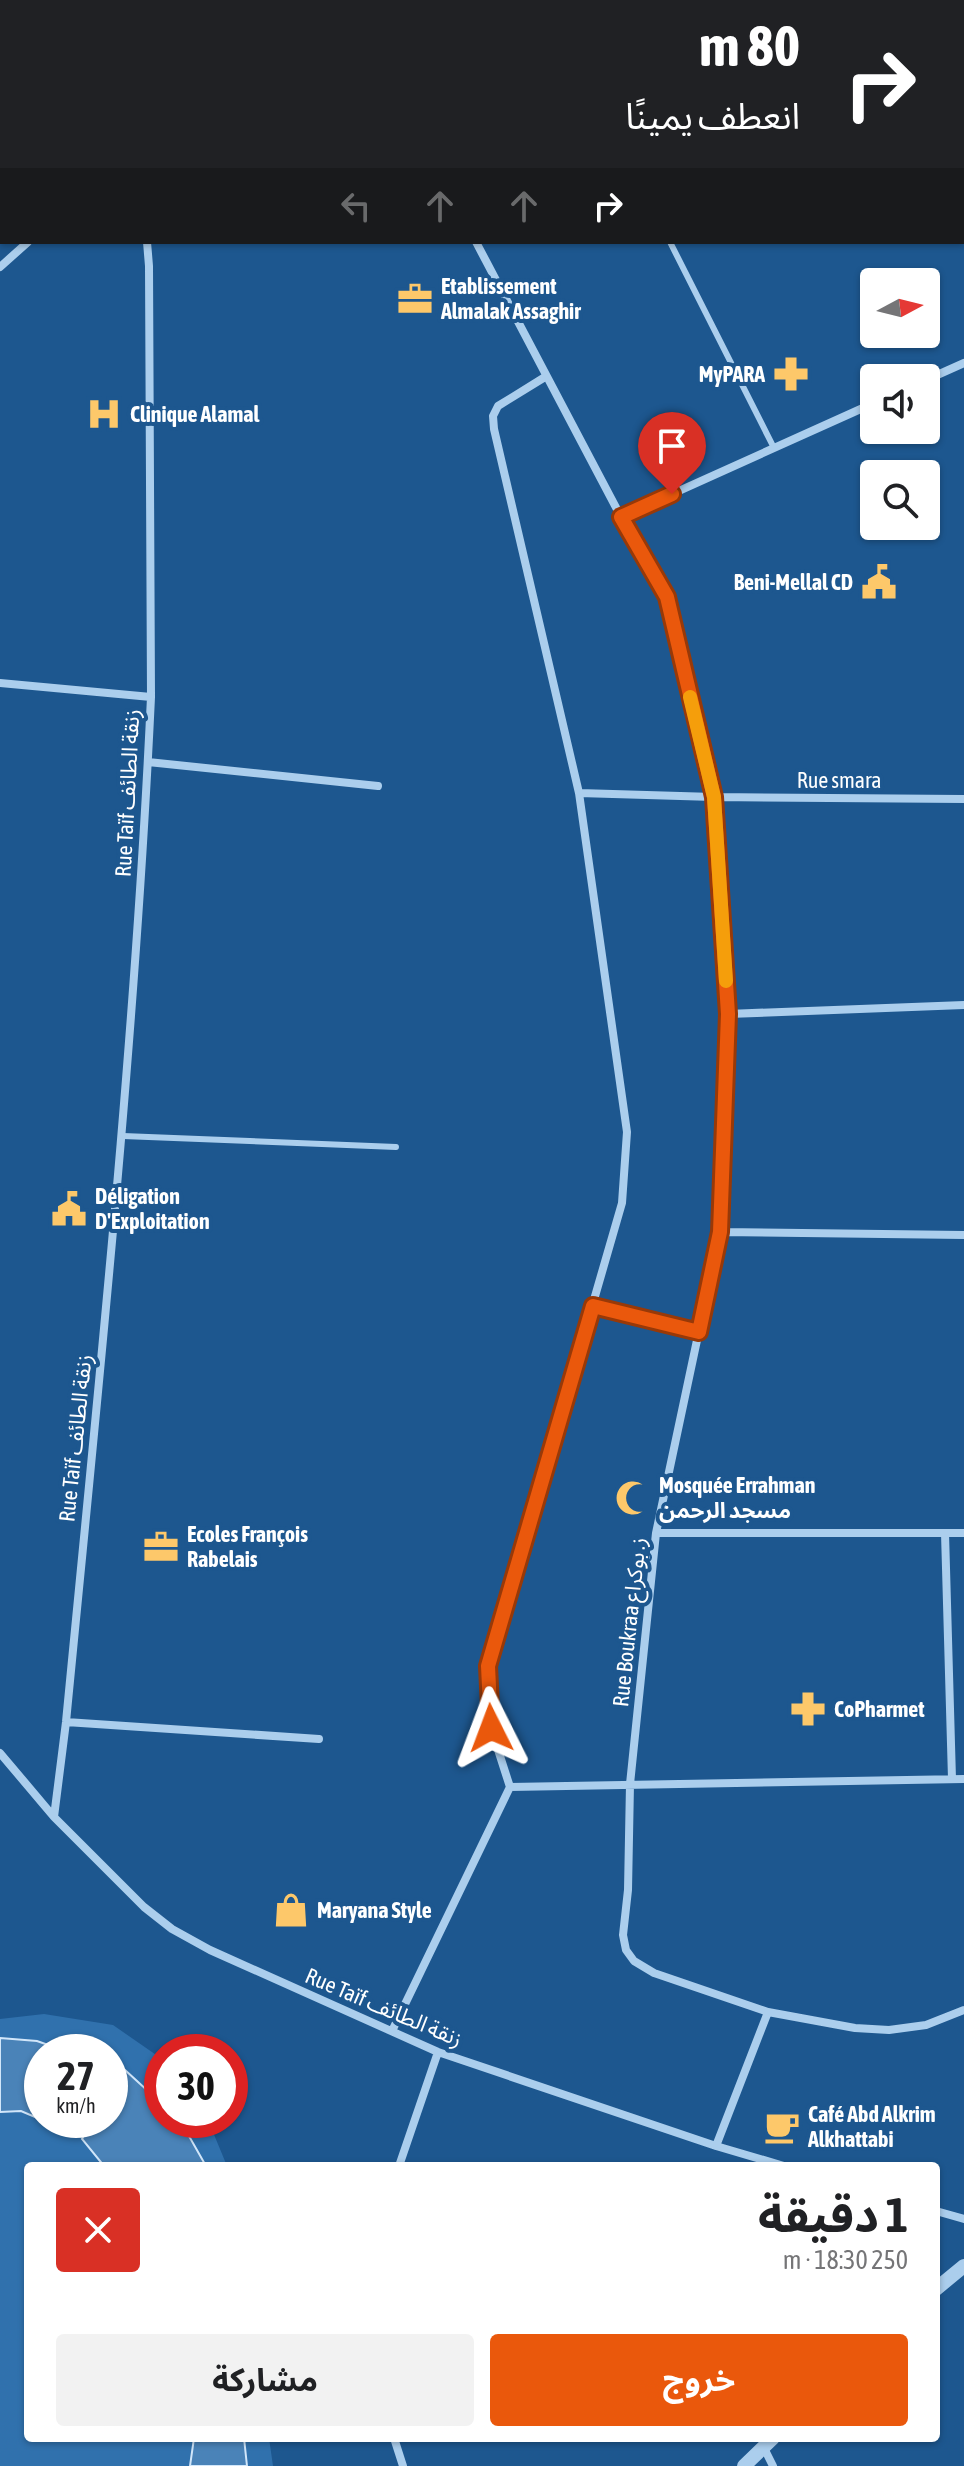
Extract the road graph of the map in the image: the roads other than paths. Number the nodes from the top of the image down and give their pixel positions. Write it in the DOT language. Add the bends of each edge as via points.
graph roads {
  1 [pos="26,244"];
  2 [pos="147,244"];
  3 [pos="477,244"];
  4 [pos="671,244"];
  5 [pos="0,267"];
  6 [pos="964,363"];
  7 [pos="940,374"];
  8 [pos="545,377"];
  9 [pos="860,409"];
  10 [pos="774,448"];
  11 [pos="621,517"];
  12 [pos="0,683"];
  13 [pos="151,697"];
  14 [pos="148,762"];
  15 [pos="378,786"];
  16 [pos="579,793"];
  17 [pos="714,797"];
  18 [pos="964,799"];
  19 [pos="964,1005"];
  20 [pos="728,1014"];
  21 [pos="123,1136"];
  22 [pos="396,1147"];
  23 [pos="720,1232"];
  24 [pos="964,1235"];
  25 [pos="593,1306"];
  26 [pos="699,1332"];
  27 [pos="656,1533"];
  28 [pos="945,1533"];
  29 [pos="964,1533"];
  30 [pos="66,1722"];
  31 [pos="319,1739"];
  32 [pos="0,1753"];
  33 [pos="952,1779"];
  34 [pos="964,1779"];
  35 [pos="630,1784"];
  36 [pos="510,1787"];
  37 [pos="54,1817"];
  38 [pos="964,2010"];
  39 [pos="768,2012"];
  40 [pos="392,2031"];
  41 [pos="438,2052"];
  42 [pos="716,2146"];
  43 [pos="400,2162"];
  44 [pos="770,2162"];
  45 [pos="940,2212"];
  46 [pos="964,2219"];
  47 [pos="964,2266"];
  48 [pos="940,2286"];
  49 [pos="395,2442"];
  50 [pos="768,2443"];
  51 [pos="403,2466"];
  52 [pos="744,2466"];
  53 [pos="773,2466"];
  1 -- 5 [label="street"];
  2 -- 13 [label="street, Rue Taïf زنقة الطائف"];
  3 -- 8 [label="street, Rue Boukraa ز. بوكراع"];
  4 -- 10 [label="lane"];
  6 -- 7 [label="street"];
  8 -- 11 [label="street, Rue Boukraa ز. بوكراع"];
  8 -- 16 [label="street" via="498,406 494,429"];
  9 -- 10 [label="street"];
  10 -- 11 [label="street"];
  11 -- 17 [label="street, Rue Boukraa ز. بوكراع" via="667,597"];
  12 -- 13 [label="street"];
  13 -- 14 [label="street, Rue Taïf زنقة الطائف"];
  14 -- 15 [label="street"];
  14 -- 21 [label="street, Rue Taïf زنقة الطائف"];
  16 -- 17 [label="street, Rue smara"];
  16 -- 25 [label="street" via="627,1132 622,1203"];
  17 -- 18 [label="street, Rue smara"];
  17 -- 20 [label="street, Rue Boukraa ز. بوكراع"];
  19 -- 20 [label="street"];
  20 -- 23 [label="street, Rue Boukraa ز. بوكراع"];
  21 -- 22 [label="lane"];
  21 -- 30 [label="street, Rue Taïf زنقة الطائف"];
  23 -- 24 [label="street"];
  23 -- 26 [label="street, Rue Boukraa ز. بوكراع"];
  25 -- 26 [label="street"];
  25 -- 36 [label="street" via="488,1666 491,1728"];
  26 -- 27 [label="street, Rue Boukraa ز. بوكراع"];
  27 -- 28 [label="street"];
  27 -- 35 [label="street, Rue Boukraa ز. بوكراع"];
  28 -- 29 [label="street"];
  28 -- 33 [label="street"];
  30 -- 31 [label="street"];
  30 -- 37 [label="street, Rue Taïf زنقة الطائف"];
  32 -- 37 [label="street"];
  33 -- 34 [label="street"];
  33 -- 35 [label="street"];
  35 -- 36 [label="street"];
  35 -- 39 [label="street, Rue Boukraa ز. بوكراع" via="626,1950 654,1973"];
  36 -- 40 [label="street"];
  37 -- 40 [label="street, Rue Taïf زنقة الطائف" via="116,1882 172,1929"];
  38 -- 39 [label="street" via="926,2025 889,2030"];
  39 -- 42 [label="street"];
  40 -- 41 [label="street, Rue Taïf زنقة الطائف"];
  41 -- 42 [label="street, Rue Taïf زنقة الطائف"];
  41 -- 43 [label="street"];
  42 -- 44 [label="street, Rue Taïf زنقة الطائف"];
  45 -- 46 [label="street"];
  47 -- 48 [label="street"];
  49 -- 51 [label="street"];
  50 -- 52 [label="street"];
  50 -- 53 [label="street"];
}
